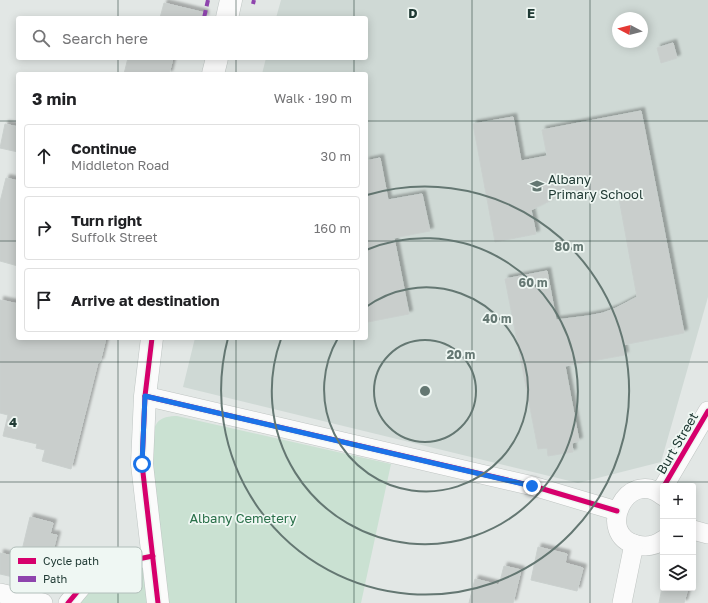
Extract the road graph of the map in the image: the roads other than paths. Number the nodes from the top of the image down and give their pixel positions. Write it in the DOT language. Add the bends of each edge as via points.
graph roads {
  1 [pos="231,0"];
  2 [pos="227,16"];
  3 [pos="216,60"];
  4 [pos="214,72"];
  5 [pos="152,340"];
  6 [pos="145,396"];
  7 [pos="708,411"];
  8 [pos="667,483"];
  9 [pos="660,491"];
  10 [pos="617,511"];
  11 [pos="696,531"];
  12 [pos="708,534"];
  13 [pos="660,542"];
  14 [pos="634,544"];
  15 [pos="153,556"];
  16 [pos="142,558"];
  17 [pos="0,593"];
  18 [pos="76,593"];
  19 [pos="43,603"];
  20 [pos="68,603"];
  21 [pos="158,603"];
  22 [pos="622,603"];
  1 -- 2 [label="main road"];
  3 -- 4 [label="main road"];
  5 -- 6 [label="main road"];
  6 -- 10 [label="street" via="532,486"];
  6 -- 15 [label="main road" via="142,464"];
  7 -- 8 [label="street, Burt Street"];
  9 -- 10 [label="street" via="634,491 626,496"];
  10 -- 14 [label="street" via="618,527 624,537"];
  11 -- 12 [label="street"];
  13 -- 14 [label="street" via="643,547"];
  14 -- 22 [label="street"];
  15 -- 16 [label="street"];
  15 -- 21 [label="main road"];
  17 -- 19 [label="street"];
  18 -- 20 [label="street"];
}
